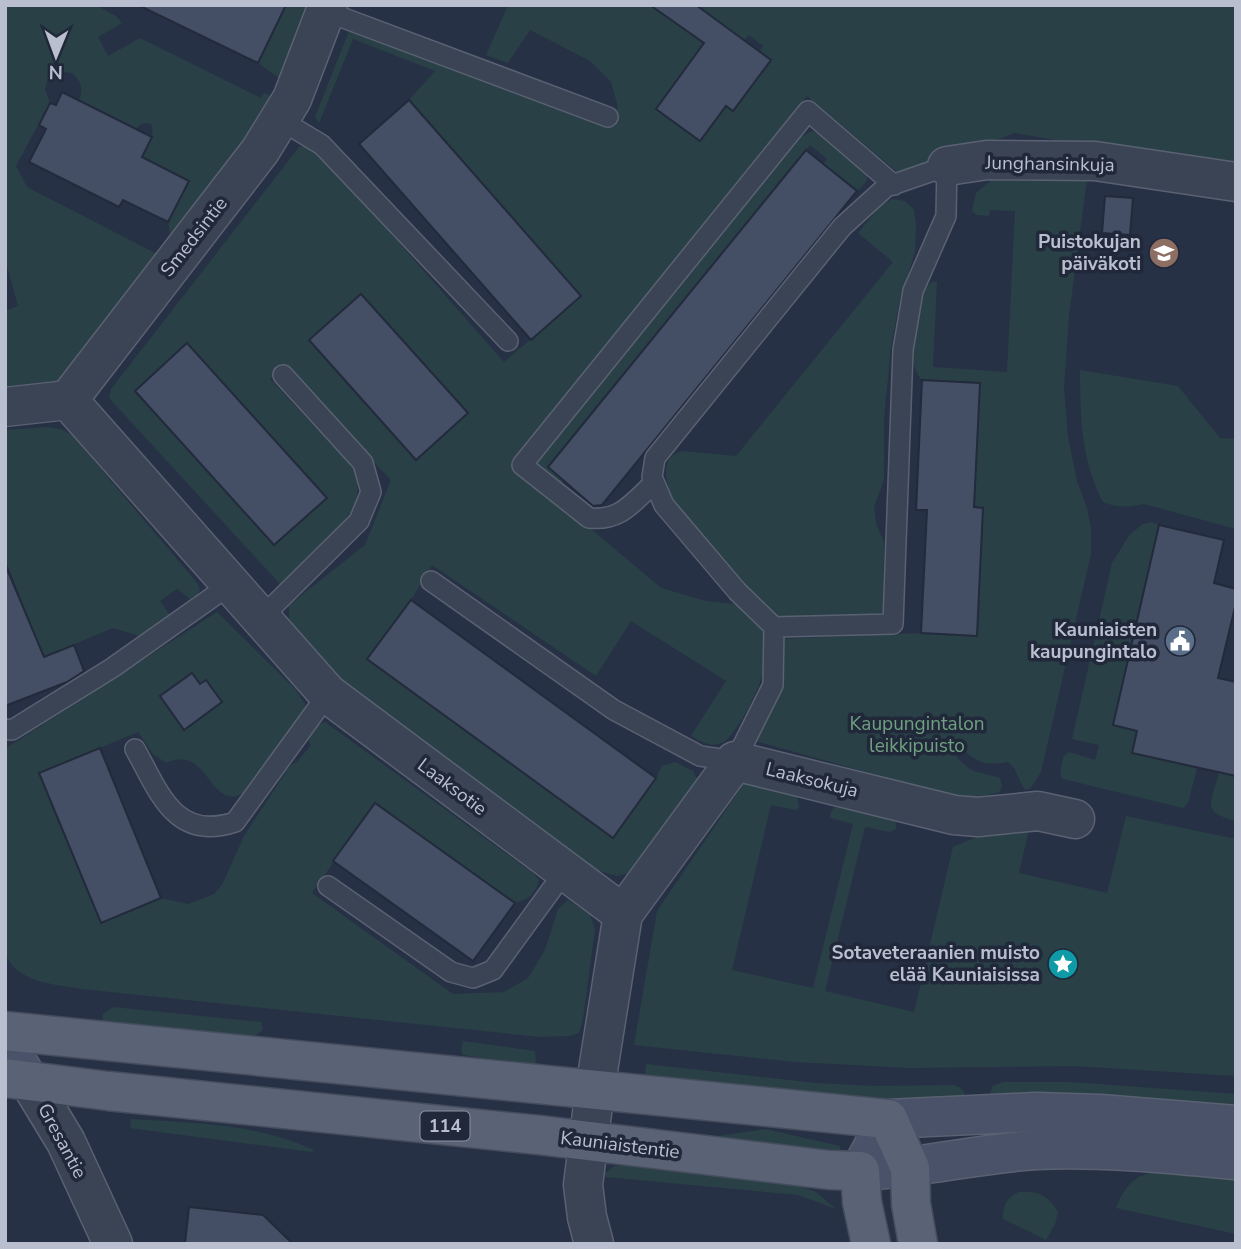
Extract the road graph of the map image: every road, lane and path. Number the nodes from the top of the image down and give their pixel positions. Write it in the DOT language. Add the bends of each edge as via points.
graph roads {
  1 [pos="327,8"];
  2 [pos="608,117"];
  3 [pos="279,119"];
  4 [pos="947,166"];
  5 [pos="1236,183"];
  6 [pos="894,185"];
  7 [pos="508,341"];
  8 [pos="283,375"];
  9 [pos="68,400"];
  10 [pos="5,407"];
  11 [pos="654,483"];
  12 [pos="432,581"];
  13 [pos="231,584"];
  14 [pos="261,618"];
  15 [pos="774,627"];
  16 [pos="328,694"];
  17 [pos="5,729"];
  18 [pos="135,748"];
  19 [pos="735,761"];
  20 [pos="1075,819"];
  21 [pos="565,871"];
  22 [pos="328,886"];
  23 [pos="623,914"];
  24 [pos="5,1031"];
  25 [pos="5,1042"];
  26 [pos="17,1079"];
  27 [pos="595,1089"];
  28 [pos="888,1119"];
  29 [pos="1236,1125"];
  30 [pos="587,1142"];
  31 [pos="1236,1160"];
  32 [pos="910,1168"];
  33 [pos="860,1171"];
  34 [pos="113,1244"];
  35 [pos="594,1244"];
  36 [pos="871,1244"];
  37 [pos="918,1244"];
  1 -- 2 [label="lane"];
  1 -- 3 [label="street, Smedsintie" via="292,99"];
  3 -- 7 [label="lane" via="322,145"];
  3 -- 9 [label="street, Smedsintie" via="260,151"];
  4 -- 5 [label="street, Junghansinkuja" via="987,160 1095,161"];
  4 -- 6 [label="lane"];
  4 -- 15 [label="lane" via="946,216 913,291 903,350 893,624"];
  6 -- 11 [label="lane" via="886,187 842,228 655,458"];
  6 -- 11 [label="lane" via="808,111 522,465 589,518 620,515"];
  8 -- 14 [label="lane" via="363,463 371,492 359,521"];
  9 -- 10 [label="street"];
  9 -- 13 [label="street, Laaksotie"];
  11 -- 15 [label="lane" via="664,505"];
  12 -- 19 [label="lane" via="614,710 700,756"];
  13 -- 14 [label="street, Laaksotie"];
  13 -- 17 [label="lane" via="112,668 12,730"];
  14 -- 16 [label="street, Laaksotie"];
  15 -- 19 [label="lane" via="773,684"];
  16 -- 18 [label="lane" via="235,822 216,828 193,825 165,804"];
  16 -- 21 [label="street, Laaksotie"];
  19 -- 20 [label="street, Laaksokuja" via="954,815 1038,811"];
  19 -- 23 [label="street"];
  21 -- 22 [label="lane" via="493,970 473,978 451,972"];
  21 -- 23 [label="street, Laaksotie"];
  23 -- 27 [label="street"];
  24 -- 27 [label="main road"];
  25 -- 26 [label="main road, Gresantie"];
  26 -- 30 [label="main road, Kauniaistentie / 114"];
  26 -- 34 [label="street, Gresantie" via="66,1142"];
  27 -- 28 [label="main road"];
  27 -- 30 [label="street"];
  28 -- 29 [label="main road" via="1036,1112"];
  28 -- 32 [label="main road"];
  28 -- 33 [label="main road"];
  30 -- 33 [label="main road, Kauniaistentie / 114"];
  30 -- 35 [label="street" via="583,1185"];
  31 -- 32 [label="main road, Kauniaistentie" via="1096,1148 980,1155"];
  32 -- 33 [label="main road, Kauniaistentie"];
  32 -- 37 [label="main road"];
  33 -- 36 [label="main road"];
}
